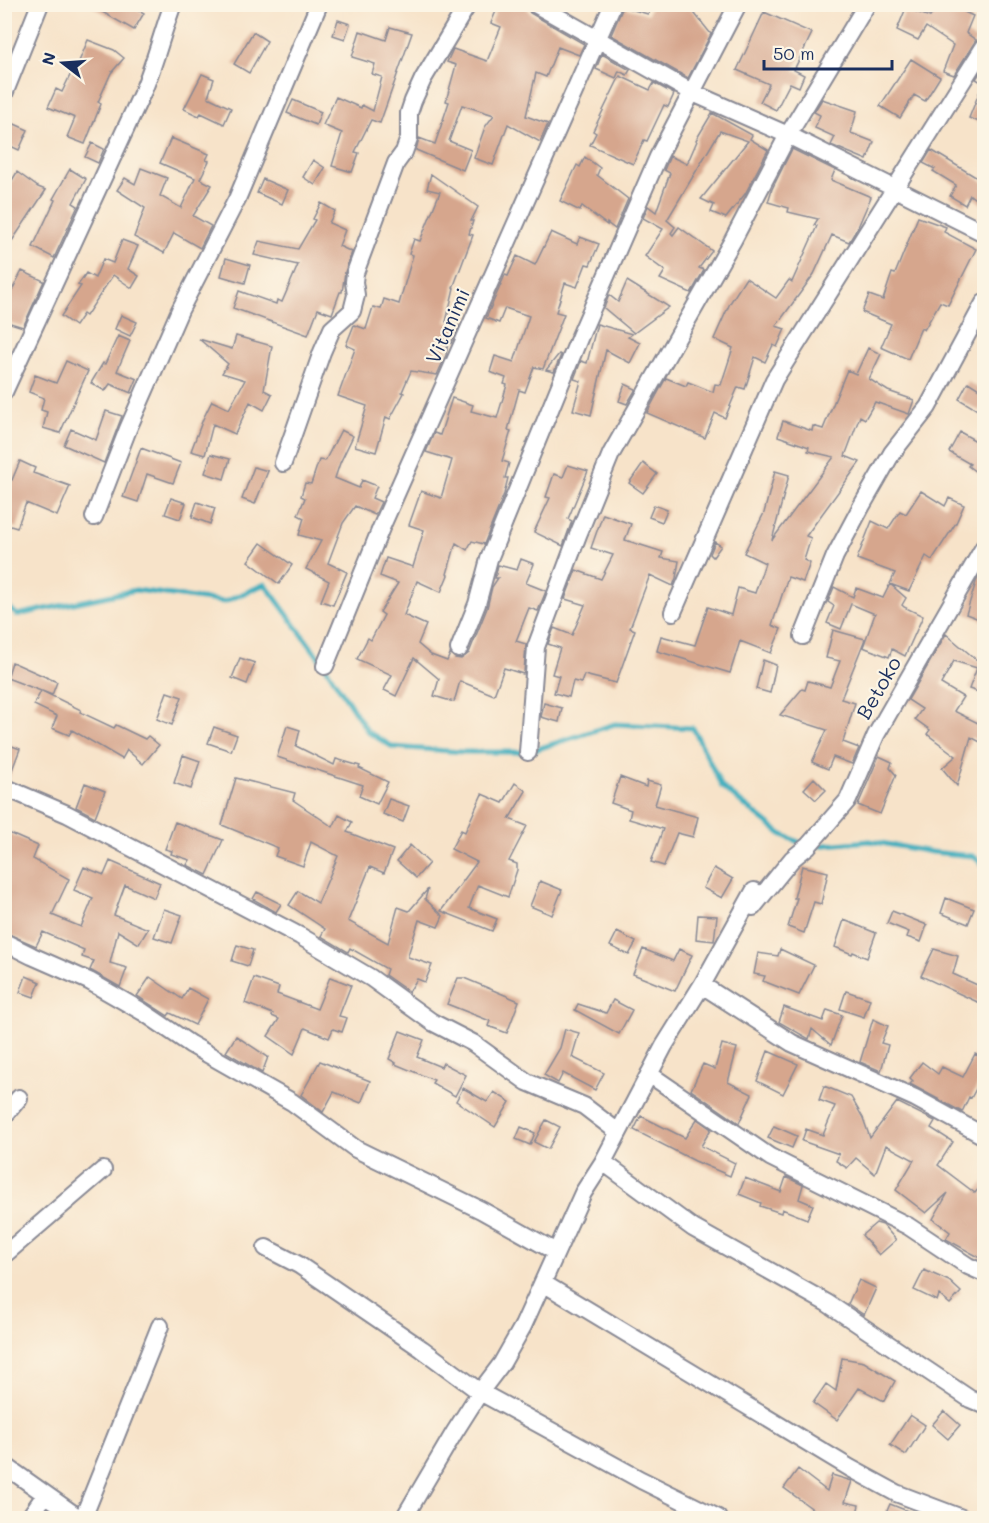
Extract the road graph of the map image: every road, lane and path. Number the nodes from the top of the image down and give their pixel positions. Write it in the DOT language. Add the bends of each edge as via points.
graph roads {
  1 [pos="40,4"];
  2 [pos="173,4"];
  3 [pos="319,4"];
  4 [pos="468,4"];
  5 [pos="536,4"];
  6 [pos="613,4"];
  7 [pos="738,4"];
  8 [pos="867,4"];
  9 [pos="598,40"];
  10 [pos="984,47"];
  11 [pos="693,93"];
  12 [pos="4,94"];
  13 [pos="788,135"];
  14 [pos="894,187"];
  15 [pos="984,233"];
  16 [pos="984,303"];
  17 [pos="4,392"];
  18 [pos="283,463"];
  19 [pos="94,517"];
  20 [pos="984,547"];
  21 [pos="673,612"];
  22 [pos="802,636"];
  23 [pos="459,649"];
  24 [pos="325,666"];
  25 [pos="528,752"];
  26 [pos="4,788"];
  27 [pos="4,942"];
  28 [pos="702,985"];
  29 [pos="649,1074"];
  30 [pos="19,1098"];
  31 [pos="4,1116"];
  32 [pos="618,1132"];
  33 [pos="984,1136"];
  34 [pos="603,1162"];
  35 [pos="103,1170"];
  36 [pos="266,1248"];
  37 [pos="556,1252"];
  38 [pos="4,1255"];
  39 [pos="984,1273"];
  40 [pos="543,1283"];
  41 [pos="160,1326"];
  42 [pos="480,1392"];
  43 [pos="984,1405"];
  44 [pos="4,1465"];
  45 [pos="45,1495"];
  46 [pos="29,1518"];
  47 [pos="81,1518"];
  48 [pos="404,1518"];
  49 [pos="718,1518"];
  50 [pos="962,1518"];
  1 -- 12 [label="street"];
  2 -- 17 [label="street" via="143,91"];
  3 -- 19 [label="street" via="237,199 180,310"];
  4 -- 18 [label="street" via="423,79 411,107 409,138 355,273 352,311 332,329"];
  5 -- 9 [label="street"];
  6 -- 9 [label="street, Vitanimi"];
  7 -- 11 [label="street"];
  8 -- 13 [label="street"];
  9 -- 11 [label="street"];
  9 -- 24 [label="street, Vitanimi" via="381,528"];
  10 -- 14 [label="street"];
  11 -- 13 [label="street"];
  11 -- 23 [label="street" via="658,157 580,336 489,559"];
  13 -- 14 [label="street"];
  13 -- 25 [label="street" via="611,454 536,647"];
  14 -- 15 [label="street"];
  14 -- 21 [label="street" via="774,380"];
  16 -- 22 [label="street" via="928,407 892,453 861,507 835,556"];
  20 -- 28 [label="street, Betoko" via="876,735 848,800 753,907 754,891"];
  26 -- 32 [label="street" via="67,814 300,936 371,978 432,1022 473,1043 527,1082 584,1106"];
  27 -- 37 [label="street" via="89,981 143,1012 190,1044 292,1102 356,1149 481,1210"];
  28 -- 29 [label="street"];
  28 -- 33 [label="street" via="792,1042 915,1098"];
  29 -- 32 [label="street"];
  29 -- 39 [label="street" via="770,1157 908,1226"];
  30 -- 31 [label="street"];
  32 -- 34 [label="street"];
  34 -- 37 [label="street" via="583,1193"];
  34 -- 43 [label="street" via="693,1228 827,1303 970,1400"];
  35 -- 38 [label="street"];
  36 -- 42 [label="street" via="299,1265"];
  37 -- 40 [label="street"];
  40 -- 42 [label="street" via="502,1363"];
  40 -- 50 [label="street" via="850,1468 896,1493"];
  41 -- 47 [label="street"];
  42 -- 48 [label="street"];
  42 -- 49 [label="street"];
  44 -- 45 [label="street"];
  45 -- 46 [label="street"];
  45 -- 47 [label="street"];
}
